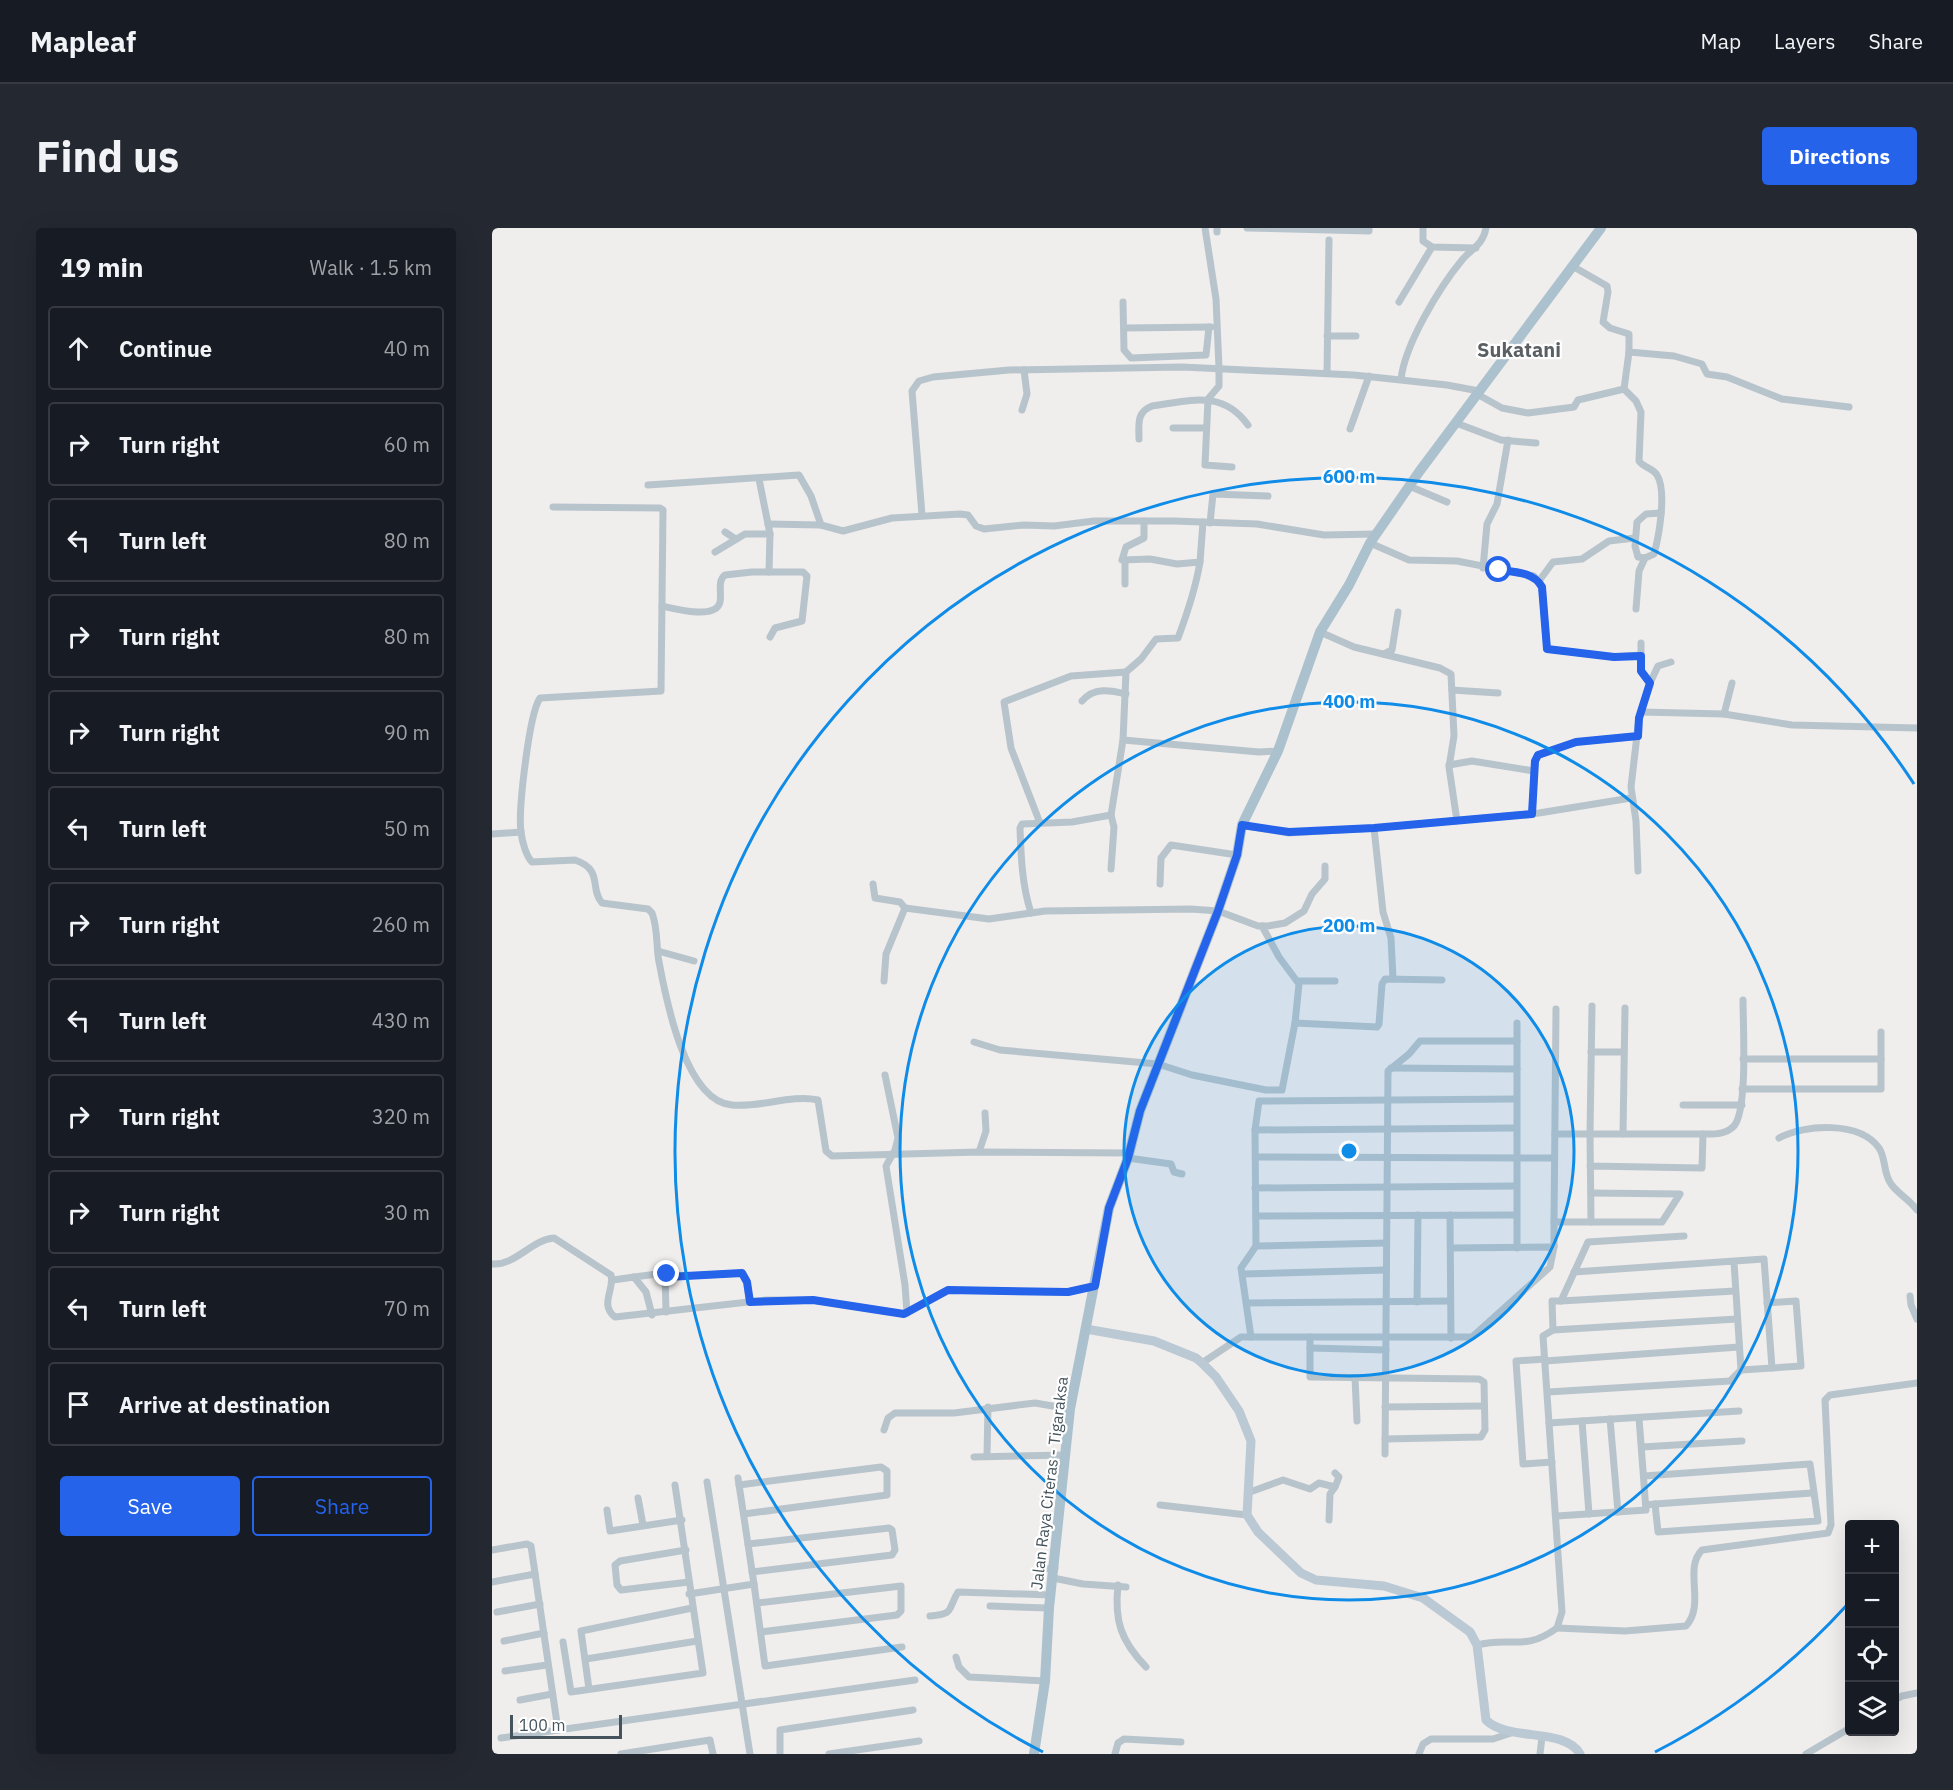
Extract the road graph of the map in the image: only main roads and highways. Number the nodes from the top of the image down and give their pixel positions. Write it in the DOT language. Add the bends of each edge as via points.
graph roads {
  1 [pos="1601,228"];
  2 [pos="1034,1754"];
  1 -- 2 [label="main road, Jalan Raya Citeras - Tigaraksa" via="1373,538 1320,632 1278,751 1242,825 1237,855 1218,911 1158,1064 1109,1208 1070,1409 1045,1681"];
}
